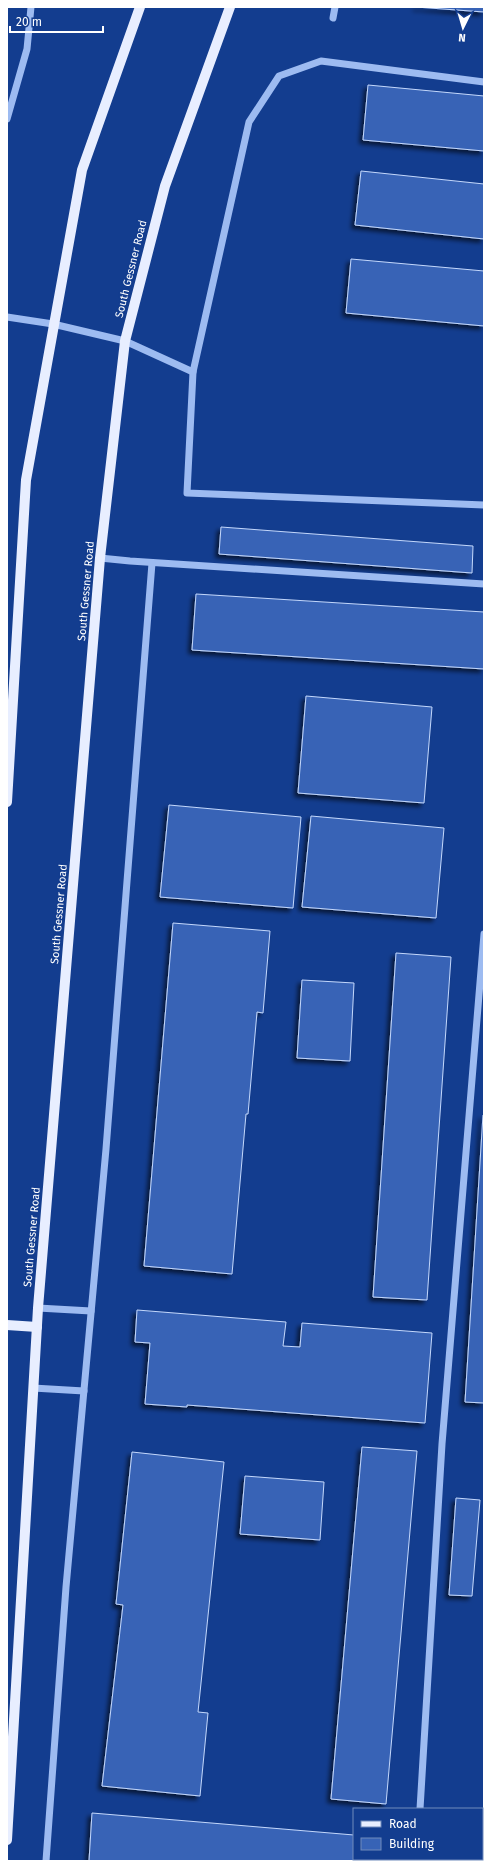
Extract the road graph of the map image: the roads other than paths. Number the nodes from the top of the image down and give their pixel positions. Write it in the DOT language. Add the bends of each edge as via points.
graph roads {
  1 [pos="31,7"];
  2 [pos="140,7"];
  3 [pos="230,7"];
  4 [pos="335,7"];
  5 [pos="333,18"];
  6 [pos="484,82"];
  7 [pos="7,119"];
  8 [pos="7,317"];
  9 [pos="53,324"];
  10 [pos="125,341"];
  11 [pos="193,372"];
  12 [pos="484,505"];
  13 [pos="100,558"];
  14 [pos="152,563"];
  15 [pos="484,584"];
  16 [pos="7,802"];
  17 [pos="484,934"];
  18 [pos="38,1308"];
  19 [pos="91,1311"];
  20 [pos="7,1325"];
  21 [pos="37,1327"];
  22 [pos="33,1388"];
  23 [pos="84,1391"];
  24 [pos="420,1808"];
  25 [pos="8,1826"];
  26 [pos="7,1840"];
  27 [pos="46,1861"];
  1 -- 7 [label="lane" via="27,49"];
  2 -- 9 [label="main road" via="82,170"];
  3 -- 10 [label="main road, South Gessner Road" via="165,186"];
  4 -- 5 [label="lane"];
  6 -- 11 [label="lane" via="321,61 279,76 249,122"];
  8 -- 9 [label="lane"];
  9 -- 10 [label="lane"];
  9 -- 16 [label="main road" via="26,480"];
  10 -- 11 [label="lane"];
  10 -- 13 [label="main road, South Gessner Road"];
  11 -- 12 [label="lane" via="187,493"];
  13 -- 14 [label="lane"];
  13 -- 18 [label="main road, South Gessner Road"];
  14 -- 15 [label="lane"];
  14 -- 19 [label="lane"];
  17 -- 24 [label="lane" via="442,1444"];
  18 -- 19 [label="lane"];
  18 -- 21 [label="main road, South Gessner Road"];
  19 -- 23 [label="lane"];
  20 -- 21 [label="main road"];
  21 -- 22 [label="main road, South Gessner Road"];
  22 -- 23 [label="lane"];
  22 -- 25 [label="main road, South Gessner Road"];
  23 -- 27 [label="lane" via="66,1587"];
  25 -- 26 [label="main road, South Gessner Road"];
}
